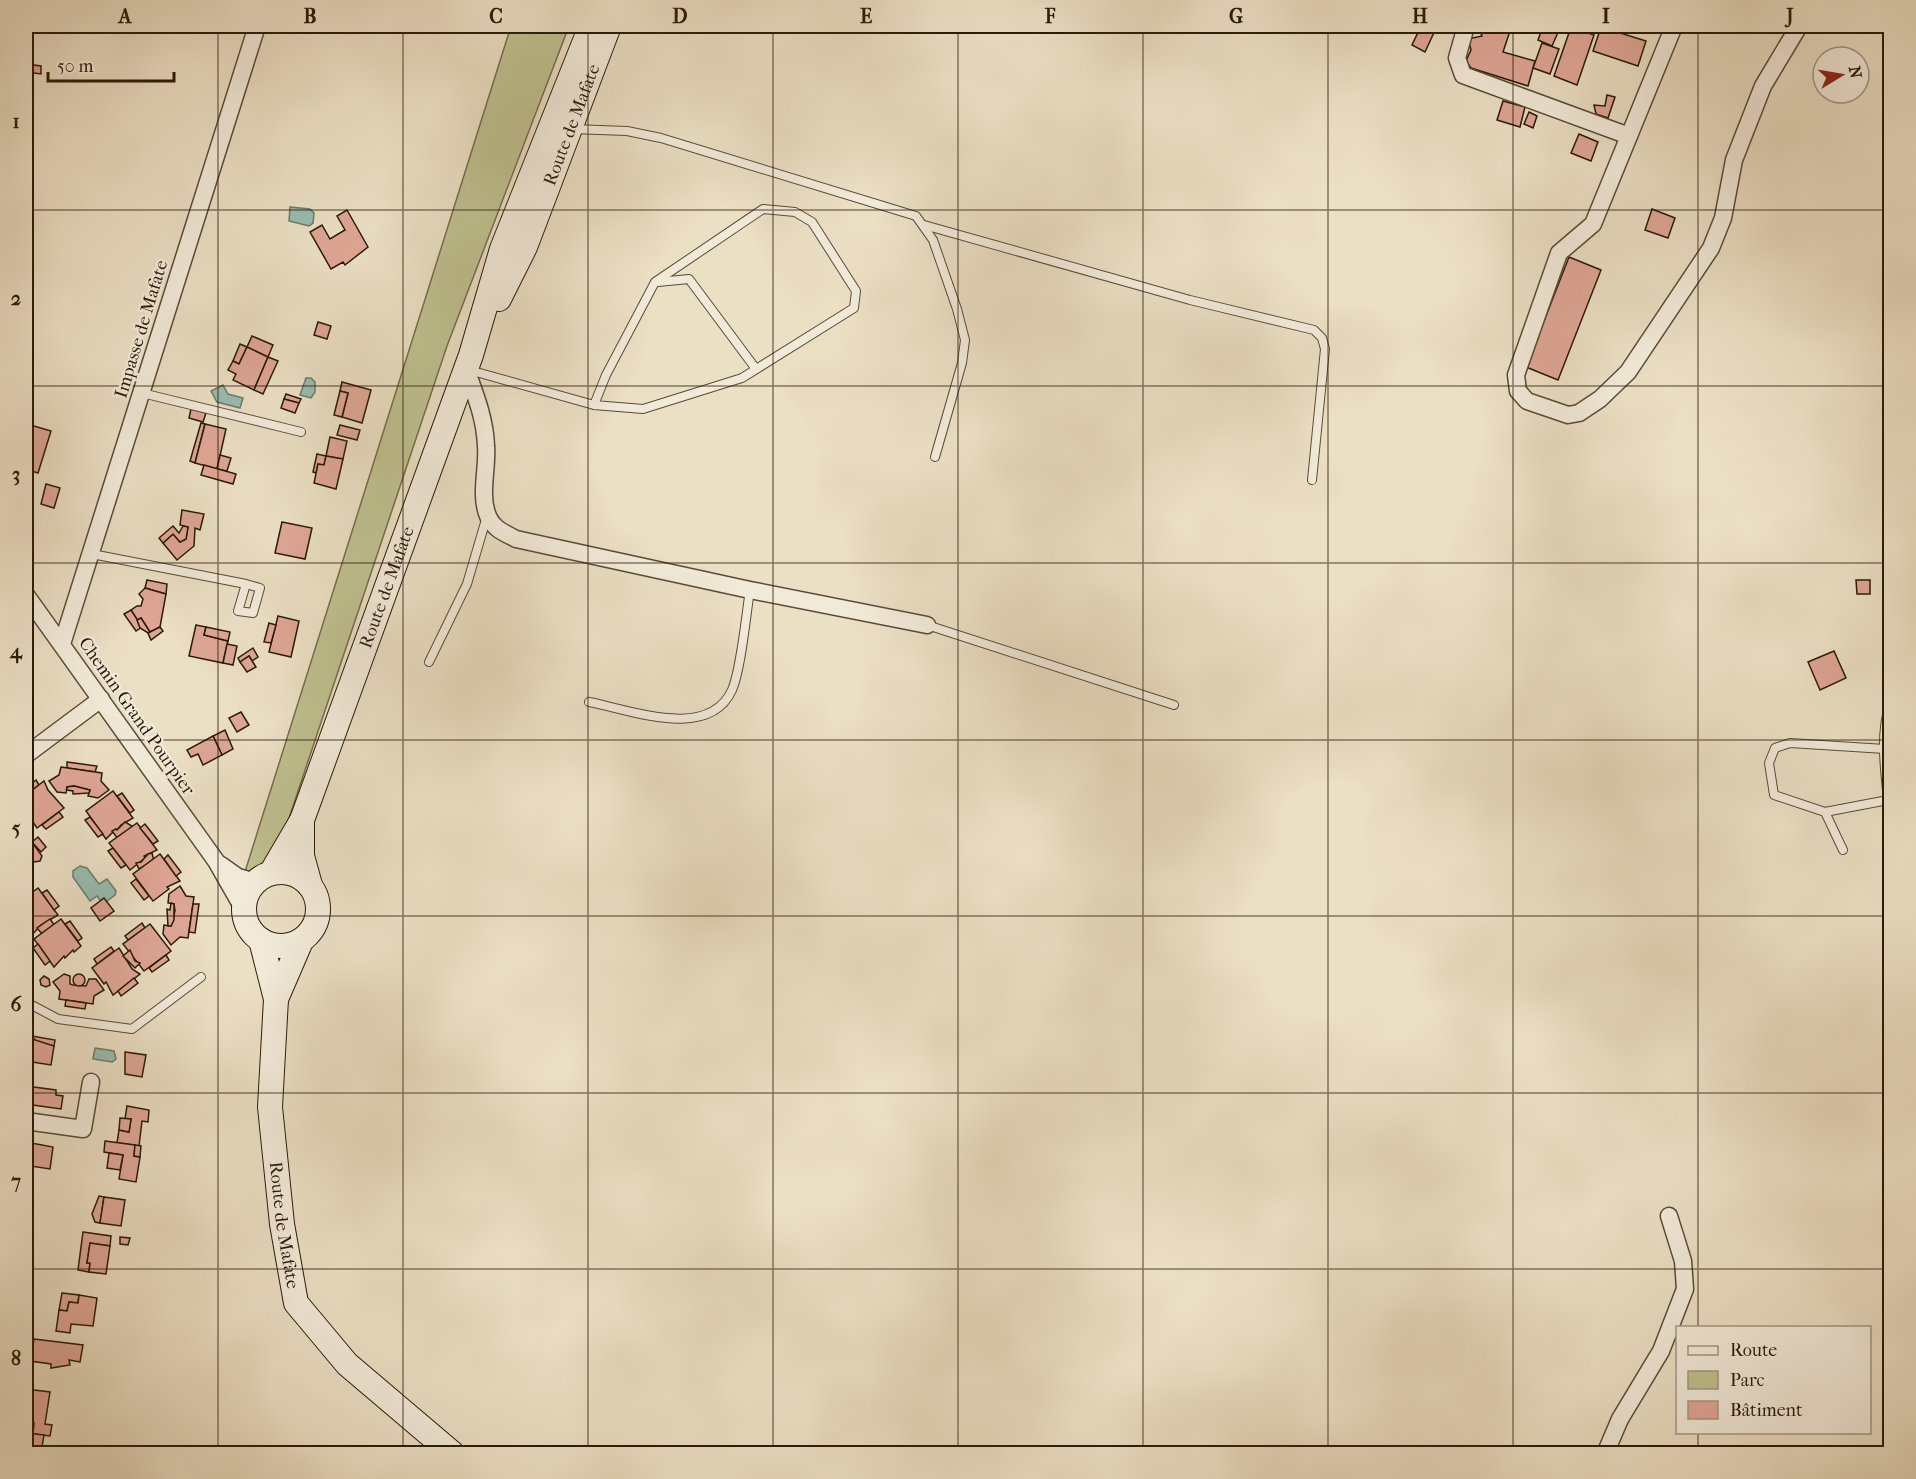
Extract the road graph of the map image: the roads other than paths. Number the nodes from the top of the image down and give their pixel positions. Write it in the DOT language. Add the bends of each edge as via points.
graph roads {
  1 [pos="257,26"];
  2 [pos="591,26"];
  3 [pos="609,26"];
  4 [pos="1466,26"];
  5 [pos="1674,26"];
  6 [pos="1799,26"];
  7 [pos="560,126"];
  8 [pos="1629,136"];
  9 [pos="924,225"];
  10 [pos="655,282"];
  11 [pos="468,362"];
  12 [pos="756,369"];
  13 [pos="142,393"];
  14 [pos="594,405"];
  15 [pos="302,432"];
  16 [pos="934,457"];
  17 [pos="1312,480"];
  18 [pos="487,516"];
  19 [pos="92,554"];
  20 [pos="246,584"];
  21 [pos="750,590"];
  22 [pos="26,595"];
  23 [pos="927,625"];
  24 [pos="62,644"];
  25 [pos="429,662"];
  26 [pos="101,699"];
  27 [pos="589,702"];
  28 [pos="1890,704"];
  29 [pos="1174,705"];
  30 [pos="1885,749"];
  31 [pos="26,755"];
  32 [pos="1888,800"];
  33 [pos="1825,812"];
  34 [pos="1890,819"];
  35 [pos="302,820"];
  36 [pos="1843,850"];
  37 [pos="216,861"];
  38 [pos="264,877"];
  39 [pos="310,885"];
  40 [pos="244,910"];
  41 [pos="261,940"];
  42 [pos="301,941"];
  43 [pos="201,977"];
  44 [pos="276,999"];
  45 [pos="26,1002"];
  46 [pos="91,1082"];
  47 [pos="26,1121"];
  48 [pos="1669,1216"];
  49 [pos="453,1454"];
  50 [pos="1605,1454"];
  1 -- 13 [label="street, Impasse de Mafate"];
  2 -- 7 [label="main road, Route de Mafate"];
  3 -- 7 [label="main road, Route de Mafate"];
  4 -- 8 [label="street" via="1457,58 1463,75"];
  5 -- 8 [label="street"];
  6 -- 8 [label="street" via="1759,96 1734,160 1723,218 1711,248 1628,372 1579,413 1557,412 1527,401 1518,391 1516,375 1559,253 1593,224"];
  7 -- 9 [label="lane" via="661,138 916,216"];
  7 -- 11 [label="main road, Route de Mafate" via="525,247"];
  9 -- 16 [label="lane" via="933,240 965,340"];
  9 -- 17 [label="lane" via="1190,300 1314,330 1325,349"];
  10 -- 12 [label="lane" via="689,279"];
  10 -- 12 [label="lane" via="763,209 795,213 812,222 855,291 854,308"];
  10 -- 14 [label="lane"];
  11 -- 14 [label="lane"];
  11 -- 18 [label="street" via="486,446"];
  11 -- 35 [label="main road, Route de Mafate"];
  12 -- 14 [label="lane" via="742,378 643,410"];
  13 -- 15 [label="lane"];
  13 -- 19 [label="street, Impasse de Mafate"];
  18 -- 21 [label="street" via="495,528 516,539"];
  18 -- 25 [label="lane" via="467,584"];
  19 -- 20 [label="lane"];
  19 -- 24 [label="street, Impasse de Mafate"];
  21 -- 23 [label="street"];
  21 -- 27 [label="lane" via="733,688 718,709 702,718 683,720"];
  22 -- 24 [label="street, Chemin Grand Pourpier"];
  23 -- 29 [label="lane"];
  24 -- 26 [label="street, Chemin Grand Pourpier"];
  26 -- 31 [label="street"];
  26 -- 37 [label="street, Chemin Grand Pourpier"];
  28 -- 30 [label="lane"];
  30 -- 32 [label="lane"];
  30 -- 33 [label="lane" via="1790,743 1774,748 1769,763 1774,795"];
  32 -- 33 [label="lane"];
  32 -- 34 [label="lane"];
  33 -- 36 [label="lane"];
  35 -- 38 [label="main road, Route de Mafate"];
  35 -- 39 [label="main road, Route de Mafate" via="302,856"];
  37 -- 38 [label="street, Chemin Grand Pourpier" via="237,877"];
  37 -- 40 [label="street, Chemin Grand Pourpier"];
  38 -- 39 [label="main road" via="292,873"];
  38 -- 40 [label="main road" via="247,894"];
  39 -- 42 [label="main road" via="318,915"];
  40 -- 41 [label="main road" via="249,927"];
  41 -- 42 [label="main road" via="281,946"];
  41 -- 44 [label="main road, Route de Mafate"];
  42 -- 44 [label="main road, Route de Mafate"];
  43 -- 45 [label="lane" via="132,1029 58,1019"];
  44 -- 49 [label="main road, Route de Mafate" via="270,1107 282,1224 296,1303 348,1364"];
  46 -- 47 [label="street" via="83,1129"];
  48 -- 50 [label="street" via="1683,1261 1685,1290 1661,1351 1620,1419"];
}
